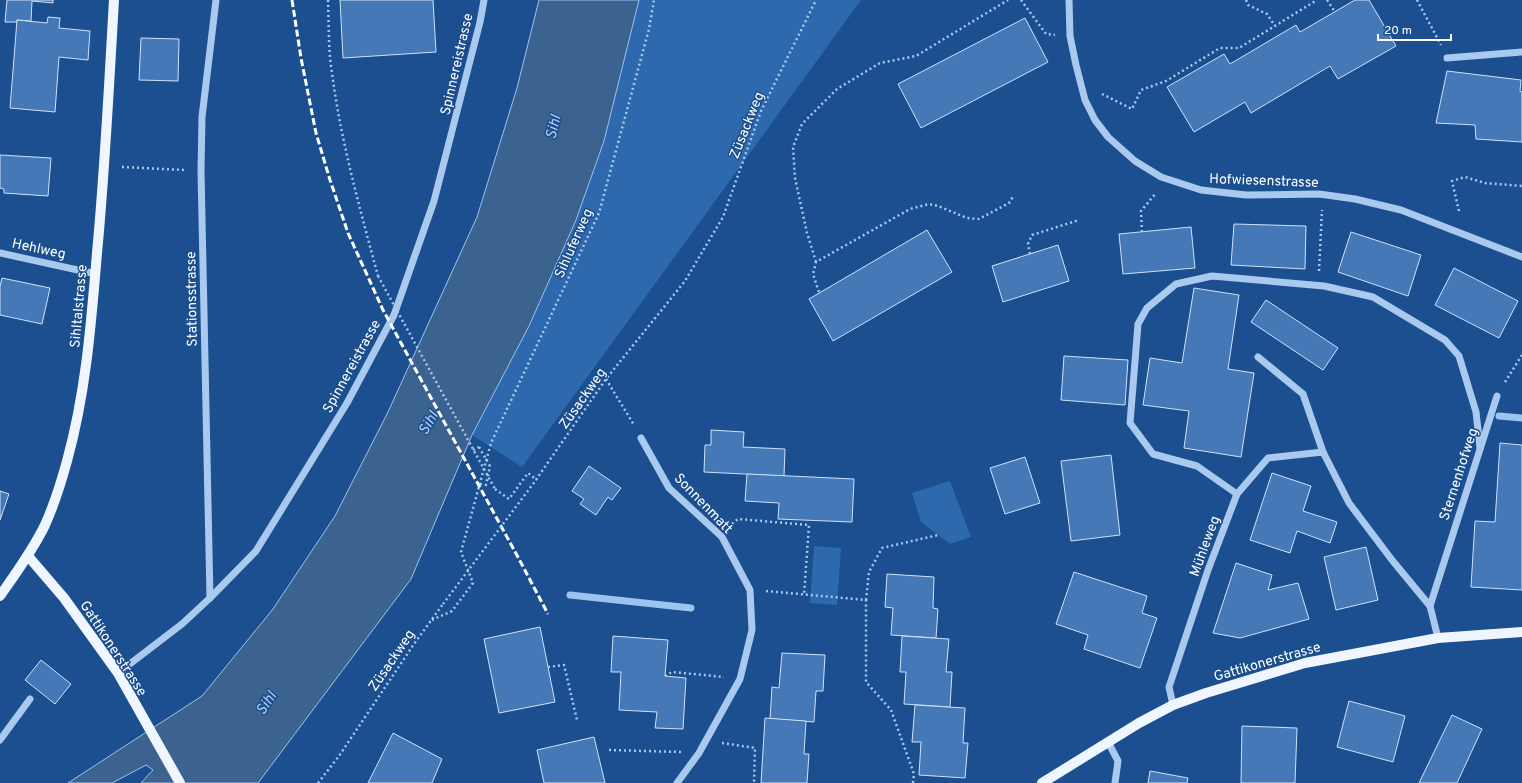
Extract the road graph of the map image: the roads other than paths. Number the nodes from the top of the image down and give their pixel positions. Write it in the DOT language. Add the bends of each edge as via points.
graph roads {
  1 [pos="114,0"];
  2 [pos="216,0"];
  3 [pos="484,0"];
  4 [pos="1069,1"];
  5 [pos="1522,52"];
  6 [pos="1447,58"];
  7 [pos="0,253"];
  8 [pos="1522,257"];
  9 [pos="96,274"];
  10 [pos="1258,358"];
  11 [pos="1497,396"];
  12 [pos="641,438"];
  13 [pos="1480,448"];
  14 [pos="1323,452"];
  15 [pos="1237,494"];
  16 [pos="28,556"];
  17 [pos="0,596"];
  18 [pos="210,598"];
  19 [pos="1430,606"];
  20 [pos="1522,632"];
  21 [pos="1438,638"];
  22 [pos="118,673"];
  23 [pos="30,699"];
  24 [pos="1173,705"];
  25 [pos="0,740"];
  26 [pos="1108,742"];
  27 [pos="180,783"];
  28 [pos="677,783"];
  29 [pos="1042,783"];
  30 [pos="1115,783"];
  1 -- 9 [label="main road, Sihltalstrasse"];
  2 -- 18 [label="street, Stationsstrasse" via="202,116 201,171"];
  3 -- 18 [label="street, Spinnereistrasse" via="434,202 394,315 347,403 256,551"];
  4 -- 8 [label="street, Hofwiesenstrasse" via="1070,36 1076,65 1085,100 1095,120 1108,137 1136,161 1161,177 1201,190 1246,195 1319,194 1355,199 1401,210"];
  5 -- 6 [label="street"];
  7 -- 9 [label="street, Hehlweg"];
  9 -- 16 [label="main road, Sihltalstrasse" via="86,370 75,432 59,490"];
  10 -- 14 [label="street" via="1303,394"];
  11 -- 13 [label="street, Sternenhofweg"];
  12 -- 28 [label="street, Sonnenmatt" via="668,488 722,537 750,590 752,630 740,679 699,753"];
  13 -- 15 [label="street" via="1476,412 1459,356 1445,340 1372,297 1324,286 1212,276 1176,284 1147,308 1138,324 1130,423 1153,454 1197,466"];
  13 -- 19 [label="street, Sternenhofweg"];
  14 -- 15 [label="street, Mühleweg" via="1268,458"];
  14 -- 19 [label="street" via="1349,503"];
  15 -- 24 [label="street, Mühleweg" via="1208,570 1169,687"];
  16 -- 17 [label="main road, Sihltalstrasse"];
  16 -- 22 [label="main road, Gattikonerstrasse" via="64,598"];
  18 -- 22 [label="street, Spinnereistrasse" via="182,624"];
  19 -- 21 [label="street"];
  20 -- 21 [label="main road, Gattikonerstrasse"];
  21 -- 24 [label="main road, Gattikonerstrasse" via="1305,663"];
  22 -- 27 [label="main road, Gattikonerstrasse"];
  23 -- 25 [label="street"];
  24 -- 26 [label="main road, Gattikonerstrasse"];
  26 -- 29 [label="main road, Gattikonerstrasse"];
  26 -- 30 [label="street" via="1118,761"];
}
